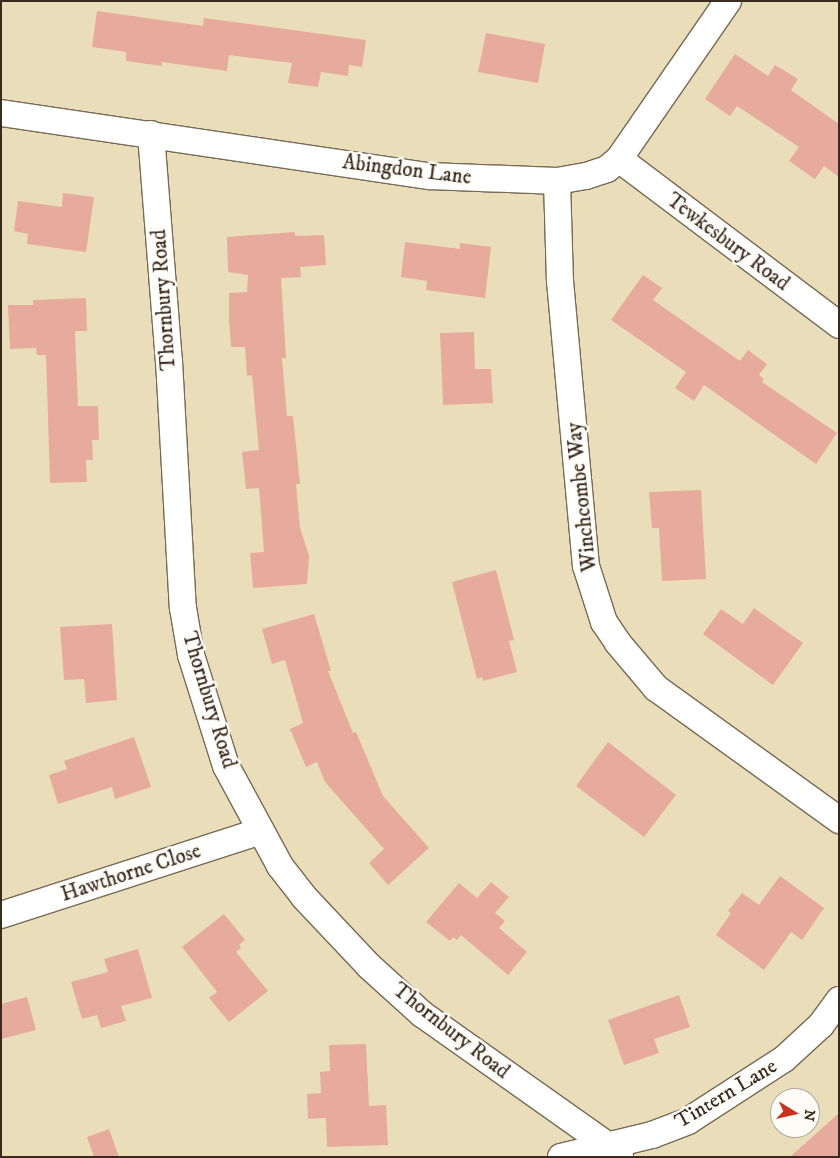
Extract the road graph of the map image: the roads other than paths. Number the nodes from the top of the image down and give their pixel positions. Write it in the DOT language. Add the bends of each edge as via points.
graph roads {
  1 [pos="728,1"];
  2 [pos="1,113"];
  3 [pos="151,134"];
  4 [pos="619,159"];
  5 [pos="557,181"];
  6 [pos="839,325"];
  7 [pos="839,820"];
  8 [pos="261,831"];
  9 [pos="1,915"];
  10 [pos="839,1000"];
  11 [pos="613,1151"];
  12 [pos="561,1157"];
  1 -- 4 [label="street, Abingdon Lane"];
  2 -- 3 [label="street, Abingdon Lane"];
  3 -- 5 [label="street, Abingdon Lane" via="429,176"];
  3 -- 8 [label="street, Thornbury Road" via="169,361 183,608 191,655 226,766"];
  4 -- 5 [label="street, Abingdon Lane" via="607,168 586,176"];
  4 -- 6 [label="street, Tewkesbury Road"];
  5 -- 7 [label="street, Winchcombe Way" via="560,281 586,566 604,622 656,688"];
  8 -- 9 [label="street, Hawthorne Close"];
  8 -- 11 [label="street, Thornbury Road" via="280,866 304,897 369,966 422,1014"];
  10 -- 11 [label="street, Tintern Lane" via="821,1025 784,1059 717,1104 688,1121"];
  11 -- 12 [label="street, Tintern Lane"];
}
